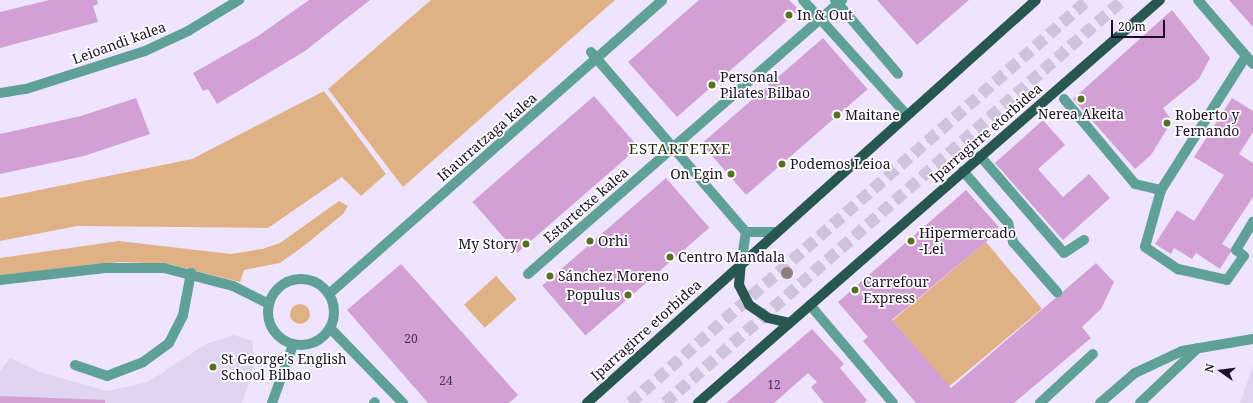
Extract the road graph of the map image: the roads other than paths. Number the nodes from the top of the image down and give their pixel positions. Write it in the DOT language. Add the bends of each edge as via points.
graph roads {
  1 [pos="239,0"];
  2 [pos="662,0"];
  3 [pos="803,0"];
  4 [pos="1036,0"];
  5 [pos="1160,0"];
  6 [pos="1198,0"];
  7 [pos="838,1"];
  8 [pos="820,19"];
  9 [pos="594,56"];
  10 [pos="1250,60"];
  11 [pos="898,74"];
  12 [pos="0,93"];
  13 [pos="1064,99"];
  14 [pos="907,115"];
  15 [pos="673,148"];
  16 [pos="980,156"];
  17 [pos="962,171"];
  18 [pos="1161,190"];
  19 [pos="1253,222"];
  20 [pos="746,232"];
  21 [pos="776,232"];
  22 [pos="1084,240"];
  23 [pos="741,262"];
  24 [pos="191,273"];
  25 [pos="528,274"];
  26 [pos="0,280"];
  27 [pos="1057,292"];
  28 [pos="330,294"];
  29 [pos="268,304"];
  30 [pos="810,305"];
  31 [pos="789,323"];
  32 [pos="330,328"];
  33 [pos="1253,338"];
  34 [pos="293,345"];
  35 [pos="1200,347"];
  36 [pos="1093,354"];
  37 [pos="75,365"];
  38 [pos="272,403"];
  39 [pos="403,403"];
  40 [pos="587,403"];
  41 [pos="698,403"];
  42 [pos="893,403"];
  43 [pos="1040,403"];
  44 [pos="1100,403"];
  45 [pos="1140,403"];
  1 -- 12 [label="street, Leioandi kalea" via="188,31 145,51 26,89"];
  2 -- 9 [label="street, Iñaurratzaga kalea"];
  3 -- 8 [label="street"];
  4 -- 14 [label="main road"];
  5 -- 16 [label="main road, Iparragirre etorbidea"];
  6 -- 10 [label="street"];
  7 -- 8 [label="street, Estartetxe kalea"];
  7 -- 11 [label="street"];
  8 -- 14 [label="street"];
  8 -- 15 [label="street, Estartetxe kalea"];
  9 -- 15 [label="street"];
  9 -- 28 [label="street, Iñaurratzaga kalea"];
  10 -- 18 [label="street"];
  13 -- 18 [label="street, Iparragirre etorbidea" via="1135,184"];
  14 -- 21 [label="main road"];
  15 -- 20 [label="street"];
  15 -- 25 [label="street, Estartetxe kalea"];
  16 -- 17 [label="main road, Iparragirre etorbidea"];
  16 -- 22 [label="street" via="1064,253"];
  17 -- 27 [label="street" via="1008,223 1014,242"];
  17 -- 30 [label="main road, Iparragirre etorbidea"];
  18 -- 19 [label="street" via="1144,247 1178,269 1227,280 1244,256 1236,250"];
  20 -- 21 [label="street"];
  20 -- 23 [label="street"];
  21 -- 23 [label="main road, Iparragirre etorbidea"];
  23 -- 31 [label="main road" via="739,285 749,305 768,318"];
  23 -- 40 [label="main road, Iparragirre etorbidea"];
  24 -- 26 [label="street" via="164,268 120,267"];
  24 -- 29 [label="street" via="240,288"];
  24 -- 37 [label="street" via="183,315 169,343 143,362 107,376"];
  28 -- 29 [label="street" via="313,281 291,280 281,285"];
  28 -- 32 [label="street" via="334,317"];
  29 -- 34 [label="street" via="270,325 283,341"];
  30 -- 31 [label="main road, Iparragirre etorbidea"];
  30 -- 42 [label="street"];
  31 -- 41 [label="main road"];
  32 -- 34 [label="street" via="315,343"];
  32 -- 39 [label="street"];
  33 -- 35 [label="street"];
  34 -- 38 [label="street"];
  35 -- 44 [label="street" via="1182,351 1135,373"];
  35 -- 45 [label="street"];
  36 -- 43 [label="street"];
}
